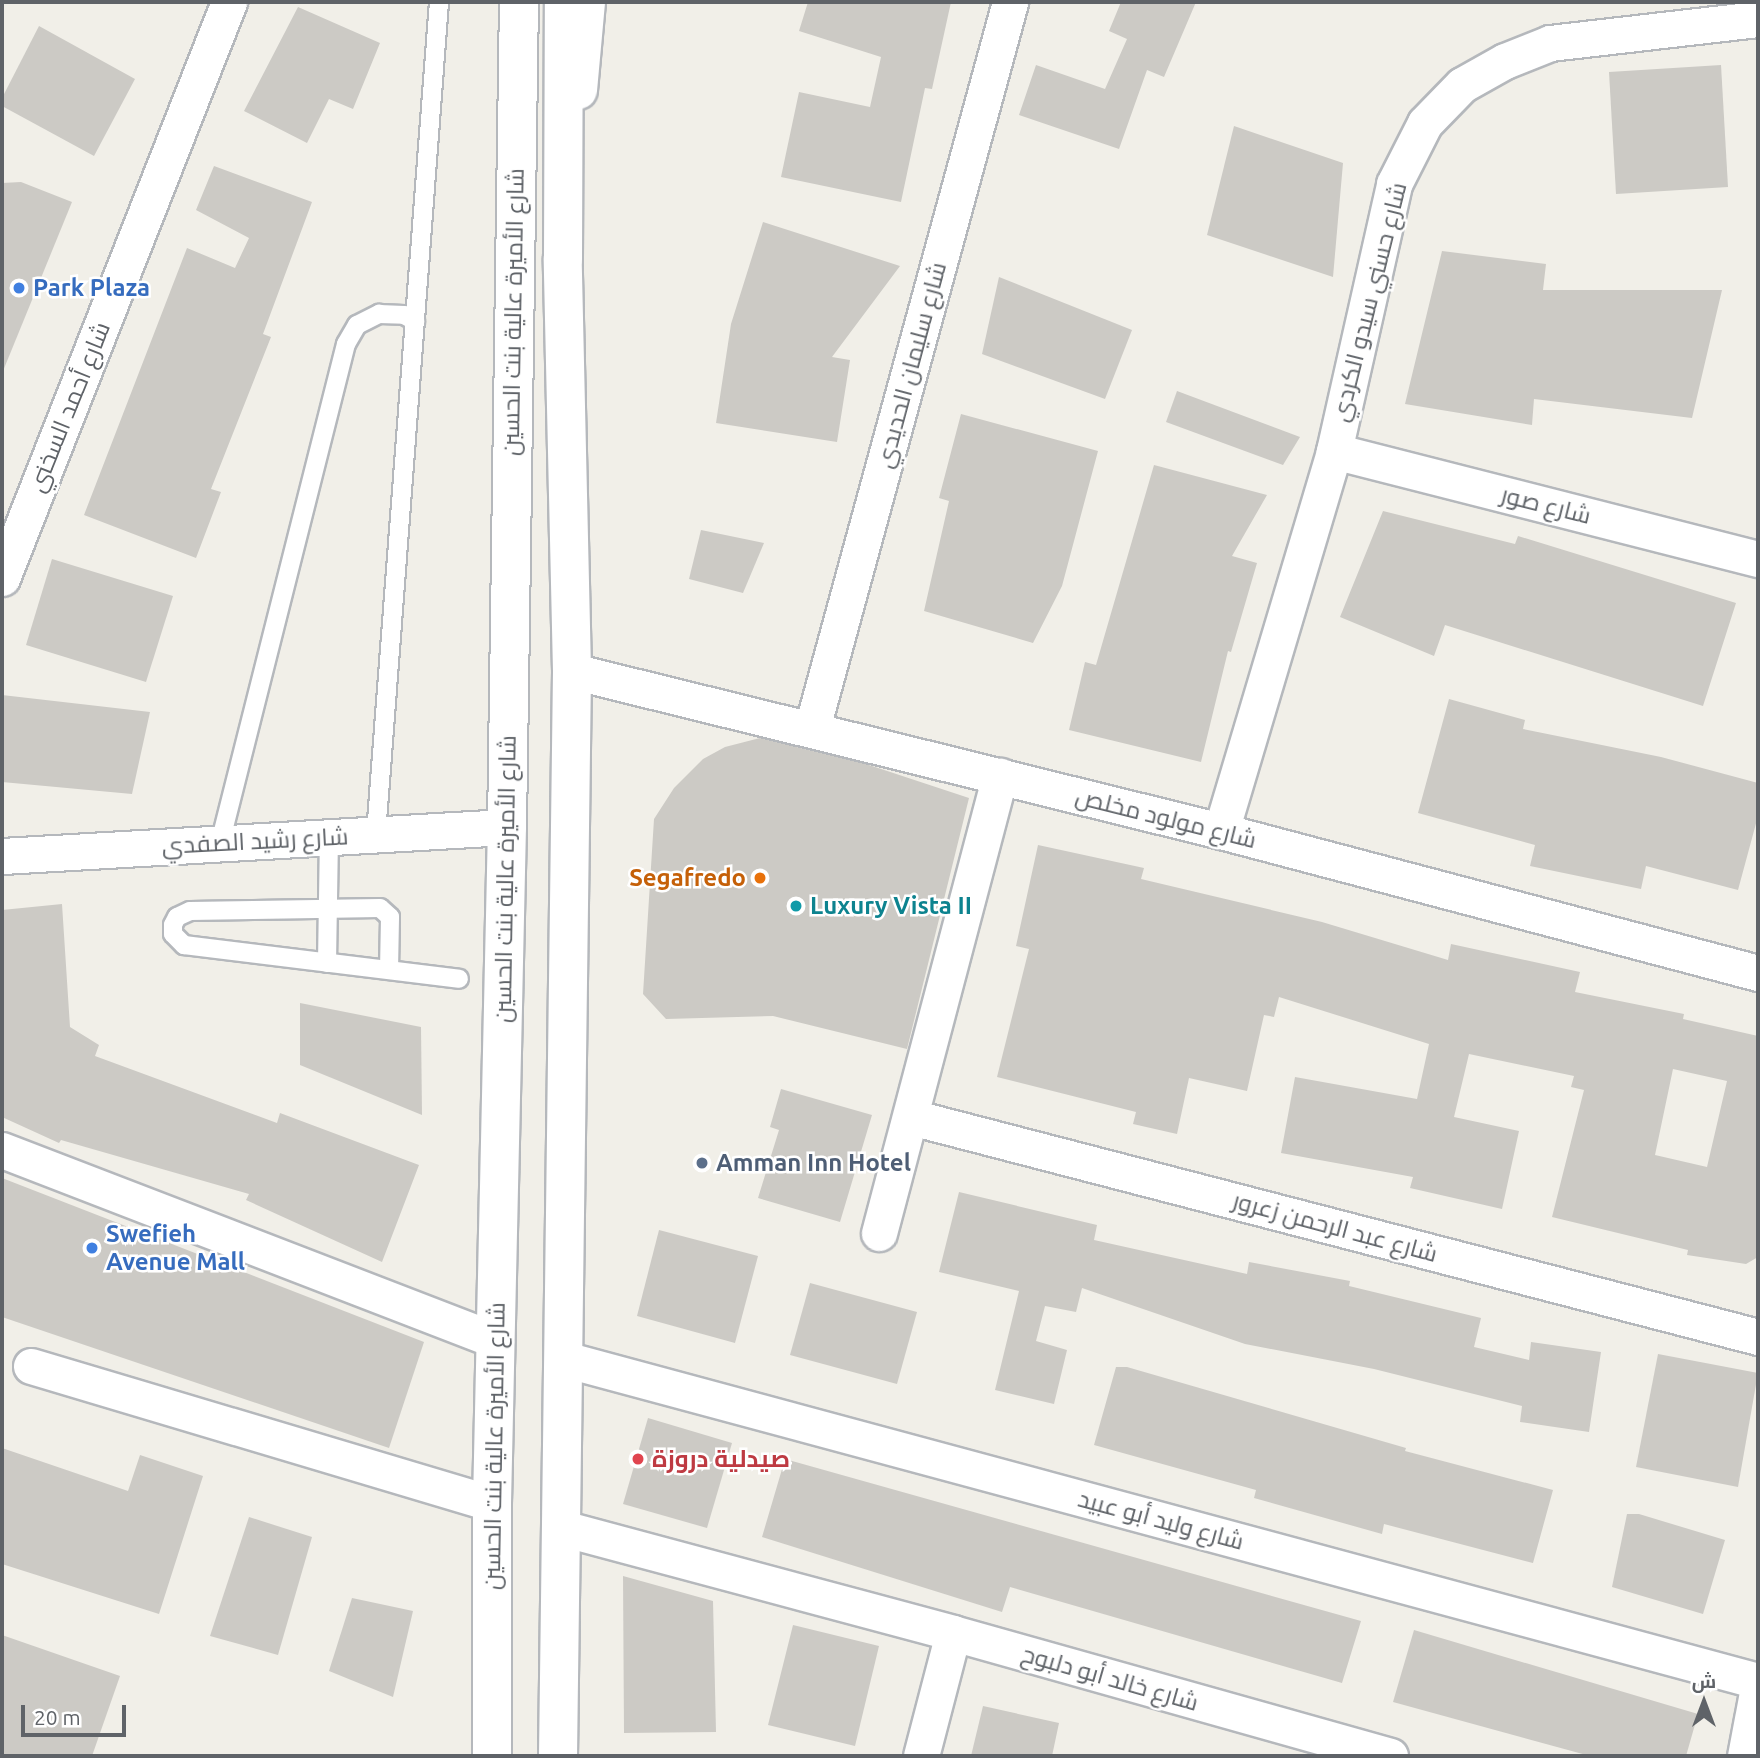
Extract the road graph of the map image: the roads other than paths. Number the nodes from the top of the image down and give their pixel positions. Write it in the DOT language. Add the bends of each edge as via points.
graph roads {
  1 [pos="229,2"];
  2 [pos="439,2"];
  3 [pos="502,2"];
  4 [pos="519,2"];
  5 [pos="564,2"];
  6 [pos="586,2"];
  7 [pos="1010,2"];
  8 [pos="1758,19"];
  9 [pos="563,259"];
  10 [pos="514,266"];
  11 [pos="415,321"];
  12 [pos="1334,451"];
  13 [pos="1758,559"];
  14 [pos="2,578"];
  15 [pos="572,671"];
  16 [pos="812,728"];
  17 [pos="1000,776"];
  18 [pos="508,827"];
  19 [pos="1221,831"];
  20 [pos="376,834"];
  21 [pos="329,837"];
  22 [pos="220,843"];
  23 [pos="2,856"];
  24 [pos="327,910"];
  25 [pos="327,963"];
  26 [pos="389,970"];
  27 [pos="1758,973"];
  28 [pos="459,979"];
  29 [pos="911,1117"];
  30 [pos="2,1150"];
  31 [pos="878,1233"];
  32 [pos="1758,1338"];
  33 [pos="495,1340"];
  34 [pos="564,1359"];
  35 [pos="30,1366"];
  36 [pos="492,1503"];
  37 [pos="562,1528"];
  38 [pos="953,1633"];
  39 [pos="1758,1681"];
  40 [pos="1758,1686"];
  41 [pos="492,1756"];
  42 [pos="558,1756"];
  43 [pos="921,1756"];
  44 [pos="1390,1756"];
  45 [pos="1745,1756"];
  1 -- 14 [label="street, شارع أحمد السخني"];
  2 -- 11 [label="lane"];
  3 -- 10 [label="main road"];
  4 -- 10 [label="main road, شارع الأميرة عالية بنت الحسين"];
  5 -- 9 [label="main road, شارع الأميرة عالية بنت الحسين"];
  6 -- 9 [label="main road"];
  7 -- 16 [label="street, شارع سليمان الحديدي"];
  8 -- 12 [label="street, شارع حسني سيدو الكردي" via="1550,43 1462,85 1425,123 1394,184"];
  9 -- 15 [label="main road, شارع الأميرة عالية بنت الحسين"];
  10 -- 18 [label="main road, شارع الأميرة عالية بنت الحسين"];
  11 -- 20 [label="lane"];
  11 -- 22 [label="lane" via="391,312 379,314 357,325 346,344"];
  12 -- 13 [label="street, شارع صور"];
  12 -- 19 [label="street, شارع حسني سيدو الكردي"];
  15 -- 16 [label="street, شارع مولود مخلص"];
  15 -- 34 [label="main road, شارع الأميرة عالية بنت الحسين"];
  16 -- 17 [label="street, شارع مولود مخلص"];
  17 -- 19 [label="street, شارع مولود مخلص"];
  17 -- 29 [label="street"];
  18 -- 20 [label="street, شارع رشيد الصفدي"];
  18 -- 33 [label="main road, شارع الأميرة عالية بنت الحسين"];
  19 -- 27 [label="street, شارع مولود مخلص"];
  20 -- 21 [label="street, شارع رشيد الصفدي"];
  21 -- 22 [label="street, شارع رشيد الصفدي"];
  21 -- 24 [label="lane"];
  22 -- 23 [label="street, شارع رشيد الصفدي"];
  24 -- 25 [label="lane"];
  24 -- 25 [label="lane" via="191,911 177,917 173,925 173,934 184,945"];
  24 -- 26 [label="lane" via="380,908 387,913"];
  25 -- 26 [label="lane"];
  26 -- 28 [label="lane"];
  29 -- 31 [label="street"];
  29 -- 32 [label="street, شارع عبد الرحمن زعرور"];
  30 -- 33 [label="street"];
  33 -- 36 [label="main road, شارع الأميرة عالية بنت الحسين"];
  34 -- 37 [label="main road, شارع الأميرة عالية بنت الحسين"];
  34 -- 39 [label="street, شارع وليد أبو عبيد"];
  35 -- 36 [label="street"];
  36 -- 41 [label="main road, شارع الأميرة عالية بنت الحسين"];
  37 -- 38 [label="street, شارع خالد أبو دلبوح"];
  37 -- 42 [label="main road, شارع الأميرة عالية بنت الحسين"];
  38 -- 43 [label="street"];
  38 -- 44 [label="street, شارع خالد أبو دلبوح"];
  40 -- 45 [label="street"];
}
